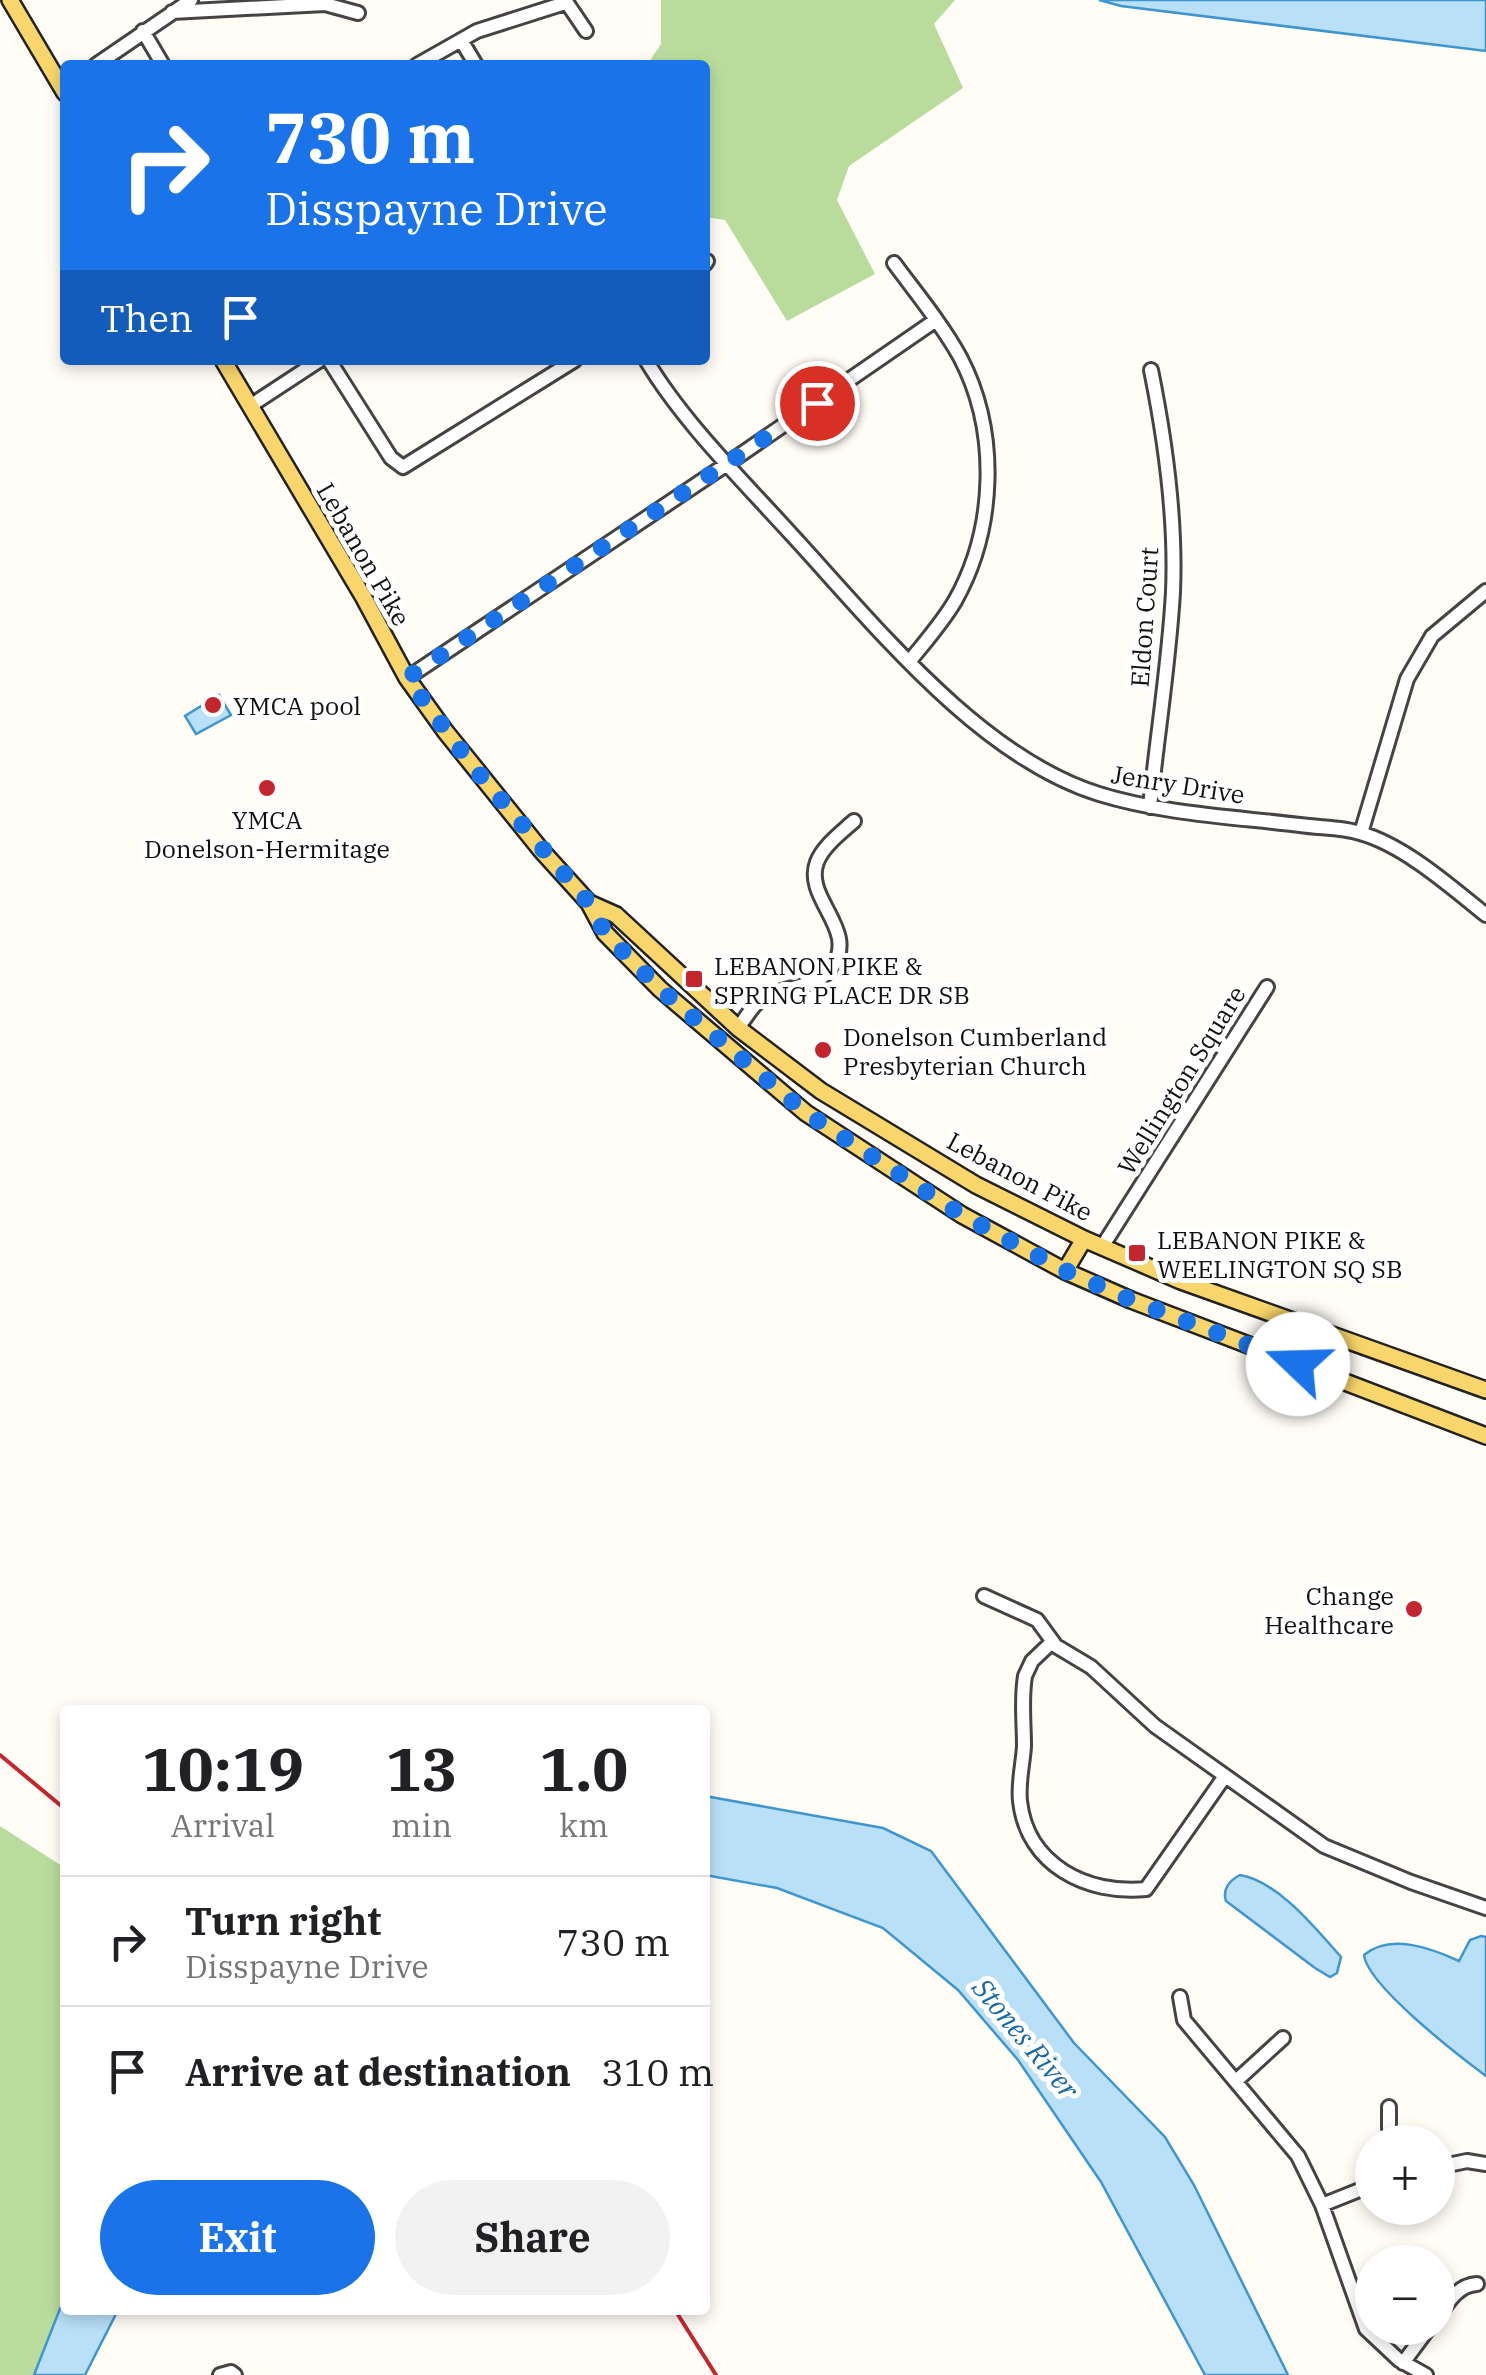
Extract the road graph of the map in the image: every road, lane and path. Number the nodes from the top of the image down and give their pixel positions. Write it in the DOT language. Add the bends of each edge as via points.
graph roads {
  1 [pos="10,0"];
  2 [pos="192,0"];
  3 [pos="565,1"];
  4 [pos="172,12"];
  5 [pos="358,13"];
  6 [pos="143,31"];
  7 [pos="586,31"];
  8 [pos="461,40"];
  9 [pos="103,60"];
  10 [pos="160,60"];
  11 [pos="426,60"];
  12 [pos="473,60"];
  13 [pos="60,81"];
  14 [pos="894,262"];
  15 [pos="936,320"];
  16 [pos="226,365"];
  17 [pos="312,365"];
  18 [pos="331,365"];
  19 [pos="567,365"];
  20 [pos="649,365"];
  21 [pos="1151,370"];
  22 [pos="250,406"];
  23 [pos="728,464"];
  24 [pos="1486,591"];
  25 [pos="909,662"];
  26 [pos="407,678"];
  27 [pos="1150,807"];
  28 [pos="854,821"];
  29 [pos="1361,833"];
  30 [pos="589,903"];
  31 [pos="1486,915"];
  32 [pos="1267,987"];
  33 [pos="738,1028"];
  34 [pos="856,1112"];
  35 [pos="840,1135"];
  36 [pos="1084,1239"];
  37 [pos="1102,1247"];
  38 [pos="1066,1271"];
  39 [pos="1486,1390"];
  40 [pos="1486,1436"];
  41 [pos="984,1596"];
  42 [pos="1052,1642"];
  43 [pos="1226,1776"];
  44 [pos="1486,1908"];
  45 [pos="1180,1997"];
  46 [pos="1283,2038"];
  47 [pos="1236,2081"];
  48 [pos="1389,2106"];
  49 [pos="1389,2125"];
  50 [pos="1455,2163"];
  51 [pos="1486,2164"];
  52 [pos="1355,2192"];
  53 [pos="1322,2205"];
  54 [pos="1477,2284"];
  55 [pos="1455,2294"];
  56 [pos="1417,2345"];
  57 [pos="1404,2363"];
  58 [pos="1426,2375"];
  1 -- 13 [label="main road"];
  2 -- 4 [label="street"];
  3 -- 7 [label="street"];
  3 -- 8 [label="street"];
  4 -- 5 [label="street" via="325,4"];
  4 -- 6 [label="street"];
  6 -- 9 [label="street"];
  6 -- 10 [label="street"];
  8 -- 11 [label="street"];
  8 -- 12 [label="street"];
  14 -- 15 [label="street"];
  15 -- 23 [label="street"];
  15 -- 25 [label="street" via="960,357 981,416 986,509 956,598"];
  16 -- 22 [label="main road, Lebanon Pike"];
  17 -- 22 [label="street"];
  18 -- 19 [label="street" via="403,467"];
  20 -- 23 [label="street, Jenry Drive"];
  21 -- 27 [label="street, Eldon Court" via="1173,592"];
  22 -- 26 [label="main road, Lebanon Pike"];
  23 -- 25 [label="street, Jenry Drive"];
  23 -- 26 [label="street"];
  24 -- 29 [label="street" via="1432,636 1407,679"];
  25 -- 27 [label="street, Jenry Drive" via="1024,757 1072,784"];
  26 -- 30 [label="main road, Lebanon Pike"];
  27 -- 29 [label="street, Jenry Drive"];
  28 -- 33 [label="street" via="816,863 817,882 839,932 836,962 818,980 758,1003"];
  29 -- 31 [label="street, Jenry Drive" via="1422,864"];
  30 -- 33 [label="main road, Lebanon Pike" via="616,915"];
  30 -- 35 [label="main road, Lebanon Pike" via="605,933 660,989"];
  32 -- 37 [label="street, Wellington Square"];
  33 -- 34 [label="main road, Lebanon Pike"];
  34 -- 35 [label="main road"];
  34 -- 36 [label="main road, Lebanon Pike" via="976,1185"];
  35 -- 38 [label="main road, Lebanon Pike" via="962,1215"];
  36 -- 37 [label="main road, Lebanon Pike"];
  36 -- 38 [label="main road"];
  37 -- 39 [label="main road, Lebanon Pike"];
  38 -- 40 [label="main road, Lebanon Pike"];
  41 -- 42 [label="street" via="1026,1612"];
  42 -- 43 [label="street"];
  42 -- 43 [label="street" via="1025,1676 1020,1798 1030,1834 1053,1864 1102,1888 1146,1889"];
  43 -- 44 [label="street" via="1324,1846"];
  45 -- 47 [label="street" via="1184,2020"];
  46 -- 47 [label="street"];
  47 -- 53 [label="street" via="1298,2156"];
  48 -- 49 [label="street"];
  50 -- 51 [label="street"];
  52 -- 53 [label="street"];
  53 -- 57 [label="street" via="1366,2329"];
  54 -- 55 [label="street"];
  56 -- 57 [label="street"];
  57 -- 58 [label="street"];
}
